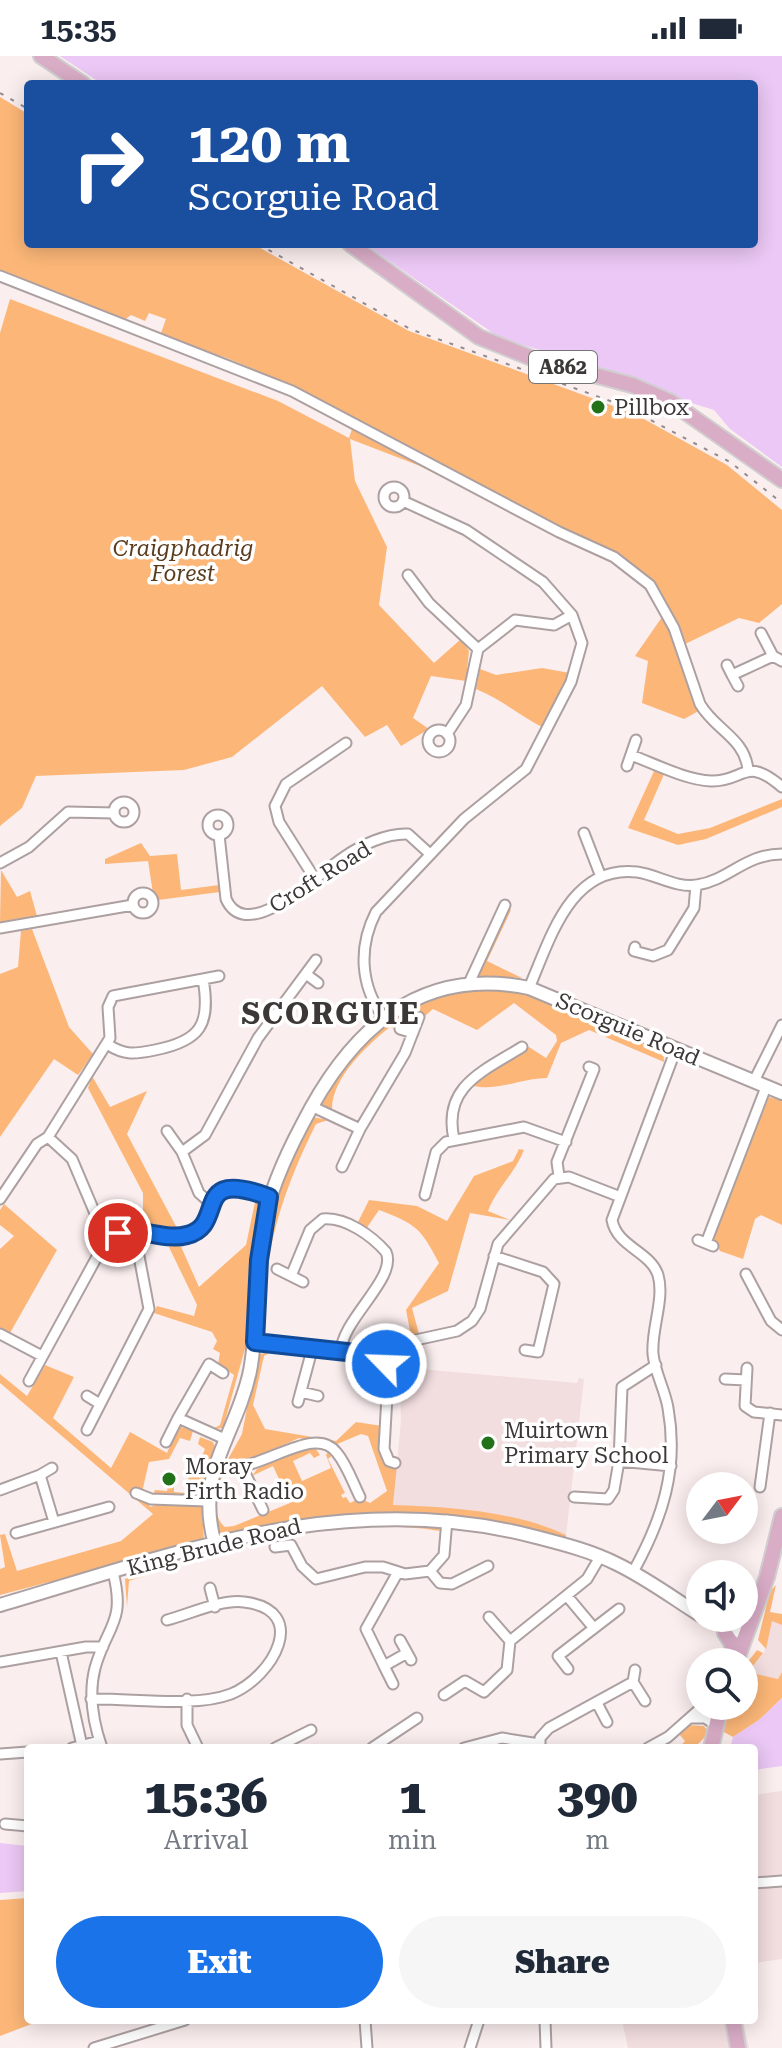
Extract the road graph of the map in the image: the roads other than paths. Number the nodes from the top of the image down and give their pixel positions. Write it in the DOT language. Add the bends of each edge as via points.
graph roads {
  1 [pos="41,56"];
  2 [pos="77,80"];
  3 [pos="356,248"];
  4 [pos="0,276"];
  5 [pos="782,480"];
  6 [pos="403,501"];
  7 [pos="408,575"];
  8 [pos="430,584"];
  9 [pos="419,592"];
  10 [pos="572,615"];
  11 [pos="761,633"];
  12 [pos="478,649"];
  13 [pos="778,658"];
  14 [pos="727,665"];
  15 [pos="732,675"];
  16 [pos="738,686"];
  17 [pos="447,734"];
  18 [pos="636,740"];
  19 [pos="346,743"];
  20 [pos="631,755"];
  21 [pos="627,766"];
  22 [pos="748,770"];
  23 [pos="782,787"];
  24 [pos="114,813"];
  25 [pos="583,833"];
  26 [pos="219,835"];
  27 [pos="430,854"];
  28 [pos="782,854"];
  29 [pos="0,863"];
  30 [pos="601,877"];
  31 [pos="315,879"];
  32 [pos="696,885"];
  33 [pos="133,905"];
  34 [pos="505,905"];
  35 [pos="0,928"];
  36 [pos="635,947"];
  37 [pos="316,960"];
  38 [pos="306,974"];
  39 [pos="219,976"];
  40 [pos="203,979"];
  41 [pos="470,981"];
  42 [pos="318,983"];
  43 [pos="529,988"];
  44 [pos="419,1017"];
  45 [pos="384,1018"];
  46 [pos="782,1025"];
  47 [pos="400,1029"];
  48 [pos="413,1033"];
  49 [pos="505,1043"];
  50 [pos="107,1044"];
  51 [pos="522,1047"];
  52 [pos="676,1049"];
  53 [pos="512,1053"];
  54 [pos="589,1067"];
  55 [pos="760,1084"];
  56 [pos="782,1093"];
  57 [pos="311,1106"];
  58 [pos="360,1129"];
  59 [pos="167,1131"];
  60 [pos="48,1137"];
  61 [pos="454,1139"];
  62 [pos="566,1142"];
  63 [pos="182,1152"];
  64 [pos="342,1167"];
  65 [pos="559,1176"];
  66 [pos="416,1177"];
  67 [pos="428,1181"];
  68 [pos="425,1195"];
  69 [pos="618,1196"];
  70 [pos="269,1197"];
  71 [pos="0,1199"];
  72 [pos="210,1203"];
  73 [pos="134,1230"];
  74 [pos="110,1233"];
  75 [pos="705,1243"];
  76 [pos="494,1256"];
  77 [pos="277,1269"];
  78 [pos="746,1274"];
  79 [pos="291,1276"];
  80 [pos="303,1282"];
  81 [pos="782,1330"];
  82 [pos="0,1334"];
  83 [pos="255,1342"];
  84 [pos="382,1348"];
  85 [pos="312,1350"];
  86 [pos="525,1350"];
  87 [pos="341,1352"];
  88 [pos="216,1353"];
  89 [pos="42,1356"];
  90 [pos="209,1364"];
  91 [pos="656,1365"];
  92 [pos="747,1368"];
  93 [pos="223,1373"];
  94 [pos="725,1379"];
  95 [pos="746,1380"];
  96 [pos="29,1381"];
  97 [pos="87,1396"];
  98 [pos="318,1396"];
  99 [pos="100,1404"];
  100 [pos="770,1413"];
  101 [pos="782,1415"];
  102 [pos="178,1418"];
  103 [pos="87,1430"];
  104 [pos="227,1440"];
  105 [pos="166,1442"];
  106 [pos="619,1461"];
  107 [pos="395,1463"];
  108 [pos="763,1464"];
  109 [pos="214,1466"];
  110 [pos="671,1466"];
  111 [pos="775,1466"];
  112 [pos="52,1468"];
  113 [pos="243,1469"];
  114 [pos="40,1475"];
  115 [pos="760,1487"];
  116 [pos="0,1490"];
  117 [pos="136,1493"];
  118 [pos="360,1497"];
  119 [pos="574,1497"];
  120 [pos="207,1501"];
  121 [pos="109,1507"];
  122 [pos="263,1510"];
  123 [pos="782,1516"];
  124 [pos="447,1520"];
  125 [pos="54,1522"];
  126 [pos="16,1533"];
  127 [pos="215,1544"];
  128 [pos="275,1547"];
  129 [pos="600,1557"];
  130 [pos="331,1561"];
  131 [pos="488,1566"];
  132 [pos="430,1571"];
  133 [pos="113,1572"];
  134 [pos="398,1572"];
  135 [pos="633,1572"];
  136 [pos="335,1574"];
  137 [pos="210,1588"];
  138 [pos="567,1596"];
  139 [pos="760,1596"];
  140 [pos="686,1603"];
  141 [pos="0,1605"];
  142 [pos="215,1607"];
  143 [pos="619,1609"];
  144 [pos="489,1617"];
  145 [pos="167,1620"];
  146 [pos="593,1627"];
  147 [pos="733,1632"];
  148 [pos="725,1633"];
  149 [pos="400,1640"];
  150 [pos="745,1640"];
  151 [pos="510,1641"];
  152 [pos="103,1647"];
  153 [pos="733,1648"];
  154 [pos="741,1648"];
  155 [pos="61,1652"];
  156 [pos="0,1662"];
  157 [pos="384,1666"];
  158 [pos="568,1669"];
  159 [pos="635,1670"];
  160 [pos="633,1682"];
  161 [pos="393,1684"];
  162 [pos="444,1695"];
  163 [pos="91,1699"];
  164 [pos="187,1699"];
  165 [pos="645,1701"];
  166 [pos="597,1703"];
  167 [pos="417,1718"];
  168 [pos="687,1720"];
  169 [pos="701,1720"];
  170 [pos="607,1722"];
  171 [pos="311,1730"];
  172 [pos="714,1736"];
  173 [pos="76,1744"];
  174 [pos="101,1744"];
  175 [pos="196,1744"];
  176 [pos="283,1744"];
  177 [pos="378,1744"];
  178 [pos="479,1744"];
  179 [pos="530,1744"];
  180 [pos="541,1744"];
  181 [pos="654,1744"];
  182 [pos="24,1752"];
  183 [pos="0,1754"];
  184 [pos="5,1824"];
  185 [pos="24,1826"];
  186 [pos="782,1881"];
  187 [pos="758,1883"];
  188 [pos="172,2024"];
  189 [pos="365,2024"];
  190 [pos="478,2024"];
  191 [pos="545,2024"];
  192 [pos="734,2024"];
  193 [pos="95,2048"];
  194 [pos="367,2048"];
  195 [pos="470,2048"];
  196 [pos="546,2048"];
  197 [pos="738,2048"];
  1 -- 2 [label="main road"];
  3 -- 5 [label="main road, A862" via="479,337 671,402"];
  4 -- 22 [label="street" via="292,391 634,570 650,585 674,628 706,715 743,748"];
  6 -- 10 [label="street" via="480,538 543,582"];
  7 -- 9 [label="street"];
  8 -- 9 [label="street"];
  9 -- 12 [label="street"];
  10 -- 12 [label="street" via="554,625 515,620"];
  10 -- 27 [label="street" via="581,632 578,668 526,769"];
  11 -- 13 [label="street"];
  12 -- 17 [label="street" via="466,705"];
  13 -- 15 [label="street"];
  14 -- 15 [label="street"];
  15 -- 16 [label="street"];
  18 -- 20 [label="street"];
  19 -- 31 [label="street" via="286,784 275,806 279,822"];
  20 -- 21 [label="street"];
  20 -- 22 [label="street" via="712,781"];
  22 -- 23 [label="street"];
  24 -- 29 [label="street" via="68,812 29,847"];
  25 -- 30 [label="street"];
  26 -- 31 [label="street, Croft Road" via="226,899 236,913 257,915"];
  27 -- 31 [label="street, Croft Road" via="413,837 398,835 355,850"];
  27 -- 45 [label="street" via="383,901 368,927 363,964 371,998"];
  28 -- 32 [label="street" via="757,856"];
  30 -- 32 [label="street" via="627,872"];
  30 -- 43 [label="street" via="566,906"];
  32 -- 36 [label="street" via="694,908 668,950 648,956"];
  33 -- 35 [label="street"];
  34 -- 41 [label="street"];
  37 -- 38 [label="street"];
  38 -- 42 [label="street"];
  38 -- 63 [label="street" via="258,1038 208,1130"];
  39 -- 40 [label="street"];
  40 -- 50 [label="street" via="113,996"];
  40 -- 50 [label="street" via="206,1013 198,1031 184,1043 130,1055"];
  41 -- 43 [label="street, Scorguie Road"];
  41 -- 45 [label="street, Scorguie Road" via="418,996"];
  43 -- 52 [label="street, Scorguie Road"];
  44 -- 48 [label="street"];
  45 -- 57 [label="street, Scorguie Road" via="348,1050"];
  46 -- 55 [label="street"];
  47 -- 48 [label="street"];
  48 -- 58 [label="street"];
  49 -- 53 [label="street"];
  50 -- 60 [label="street"];
  51 -- 53 [label="street"];
  52 -- 55 [label="street, Scorguie Road"];
  52 -- 69 [label="street"];
  53 -- 61 [label="street" via="461,1091 451,1116"];
  54 -- 62 [label="street" via="594,1069"];
  55 -- 56 [label="street, Scorguie Road"];
  55 -- 75 [label="street"];
  57 -- 58 [label="street"];
  57 -- 70 [label="street, Scorguie Road"];
  58 -- 64 [label="street"];
  59 -- 63 [label="street"];
  60 -- 71 [label="street" via="37,1144"];
  60 -- 74 [label="street" via="72,1159 97,1218"];
  61 -- 62 [label="street" via="524,1127"];
  61 -- 67 [label="street" via="438,1148"];
  62 -- 65 [label="street" via="557,1162"];
  63 -- 72 [label="street" via="199,1193"];
  65 -- 69 [label="street"];
  65 -- 76 [label="street" via="502,1237"];
  66 -- 67 [label="street"];
  67 -- 68 [label="street"];
  69 -- 91 [label="street" via="614,1230 658,1276"];
  70 -- 72 [label="street" via="235,1187"];
  70 -- 83 [label="street, Scorguie Road"];
  72 -- 73 [label="street" via="204,1225 191,1235"];
  73 -- 74 [label="street"];
  73 -- 99 [label="street" via="149,1309"];
  74 -- 89 [label="street"];
  76 -- 84 [label="street" via="472,1321 449,1334"];
  76 -- 86 [label="street" via="543,1272 554,1284 538,1352"];
  77 -- 79 [label="street"];
  78 -- 81 [label="street" via="771,1321"];
  79 -- 80 [label="street"];
  79 -- 87 [label="street" via="310,1230 323,1219 361,1231 386,1252 387,1270 343,1336"];
  82 -- 89 [label="street"];
  83 -- 85 [label="street"];
  83 -- 104 [label="street, Scorguie Road"];
  84 -- 87 [label="street"];
  84 -- 107 [label="street" via="388,1378 384,1449"];
  85 -- 87 [label="street"];
  85 -- 98 [label="street" via="299,1397"];
  88 -- 90 [label="street"];
  89 -- 96 [label="street"];
  90 -- 93 [label="street"];
  90 -- 102 [label="street"];
  91 -- 106 [label="street" via="622,1387"];
  91 -- 110 [label="street" via="669,1412"];
  92 -- 95 [label="street"];
  94 -- 95 [label="street"];
  95 -- 100 [label="street" via="745,1406"];
  97 -- 99 [label="street"];
  99 -- 103 [label="street"];
  100 -- 101 [label="street"];
  100 -- 108 [label="street"];
  102 -- 104 [label="street"];
  102 -- 105 [label="street"];
  104 -- 109 [label="street, Scorguie Road"];
  106 -- 110 [label="street"];
  106 -- 119 [label="street" via="608,1499"];
  108 -- 111 [label="street"];
  108 -- 115 [label="street"];
  109 -- 113 [label="street"];
  109 -- 120 [label="street, Scorguie Road"];
  110 -- 135 [label="street" via="664,1507"];
  112 -- 114 [label="street"];
  113 -- 118 [label="street" via="301,1443 330,1447"];
  113 -- 122 [label="street"];
  114 -- 116 [label="street"];
  114 -- 125 [label="street"];
  117 -- 120 [label="street" via="151,1499"];
  120 -- 127 [label="street, Scorguie Road"];
  121 -- 125 [label="street"];
  123 -- 139 [label="main road"];
  124 -- 127 [label="street, King Brude Road" via="337,1519"];
  124 -- 129 [label="street, King Brude Road" via="522,1533"];
  124 -- 132 [label="street" via="444,1555"];
  125 -- 126 [label="street"];
  127 -- 133 [label="street, King Brude Road"];
  128 -- 136 [label="street" via="291,1545 316,1579"];
  129 -- 135 [label="street, King Brude Road"];
  129 -- 138 [label="street" via="592,1574"];
  130 -- 136 [label="street"];
  131 -- 132 [label="street" via="470,1580 446,1584"];
  132 -- 134 [label="street"];
  133 -- 141 [label="street, King Brude Road"];
  133 -- 152 [label="street" via="118,1608"];
  134 -- 136 [label="street" via="365,1567"];
  134 -- 157 [label="street" via="366,1629"];
  135 -- 140 [label="street, King Brude Road"];
  137 -- 142 [label="street"];
  138 -- 146 [label="street"];
  138 -- 151 [label="street"];
  139 -- 150 [label="main road"];
  142 -- 145 [label="street"];
  142 -- 164 [label="street" via="237,1601 259,1606 276,1622 281,1643 269,1665 243,1688 219,1697"];
  143 -- 146 [label="street"];
  144 -- 151 [label="street"];
  146 -- 158 [label="street" via="558,1656"];
  147 -- 150 [label="street, King Brude Road"];
  148 -- 150 [label="street, King Brude Road"];
  148 -- 153 [label="main road"];
  149 -- 157 [label="street" via="409,1656"];
  150 -- 154 [label="main road"];
  151 -- 162 [label="street" via="507,1670 495,1684 484,1692 465,1681"];
  152 -- 155 [label="street"];
  152 -- 163 [label="street"];
  155 -- 156 [label="street"];
  155 -- 173 [label="street"];
  157 -- 161 [label="street"];
  159 -- 160 [label="street"];
  160 -- 165 [label="street"];
  160 -- 166 [label="street"];
  163 -- 164 [label="street"];
  163 -- 174 [label="street"];
  164 -- 175 [label="street" via="187,1725"];
  166 -- 170 [label="street"];
  166 -- 180 [label="street" via="549,1728"];
  167 -- 177 [label="street"];
  168 -- 181 [label="street"];
  169 -- 172 [label="street"];
  171 -- 176 [label="street"];
  178 -- 179 [label="street" via="502,1738"];
  182 -- 183 [label="street"];
  184 -- 185 [label="street"];
  186 -- 187 [label="street"];
  188 -- 193 [label="street"];
  189 -- 194 [label="street"];
  190 -- 195 [label="street"];
  191 -- 196 [label="street"];
  192 -- 197 [label="main road"];
}
